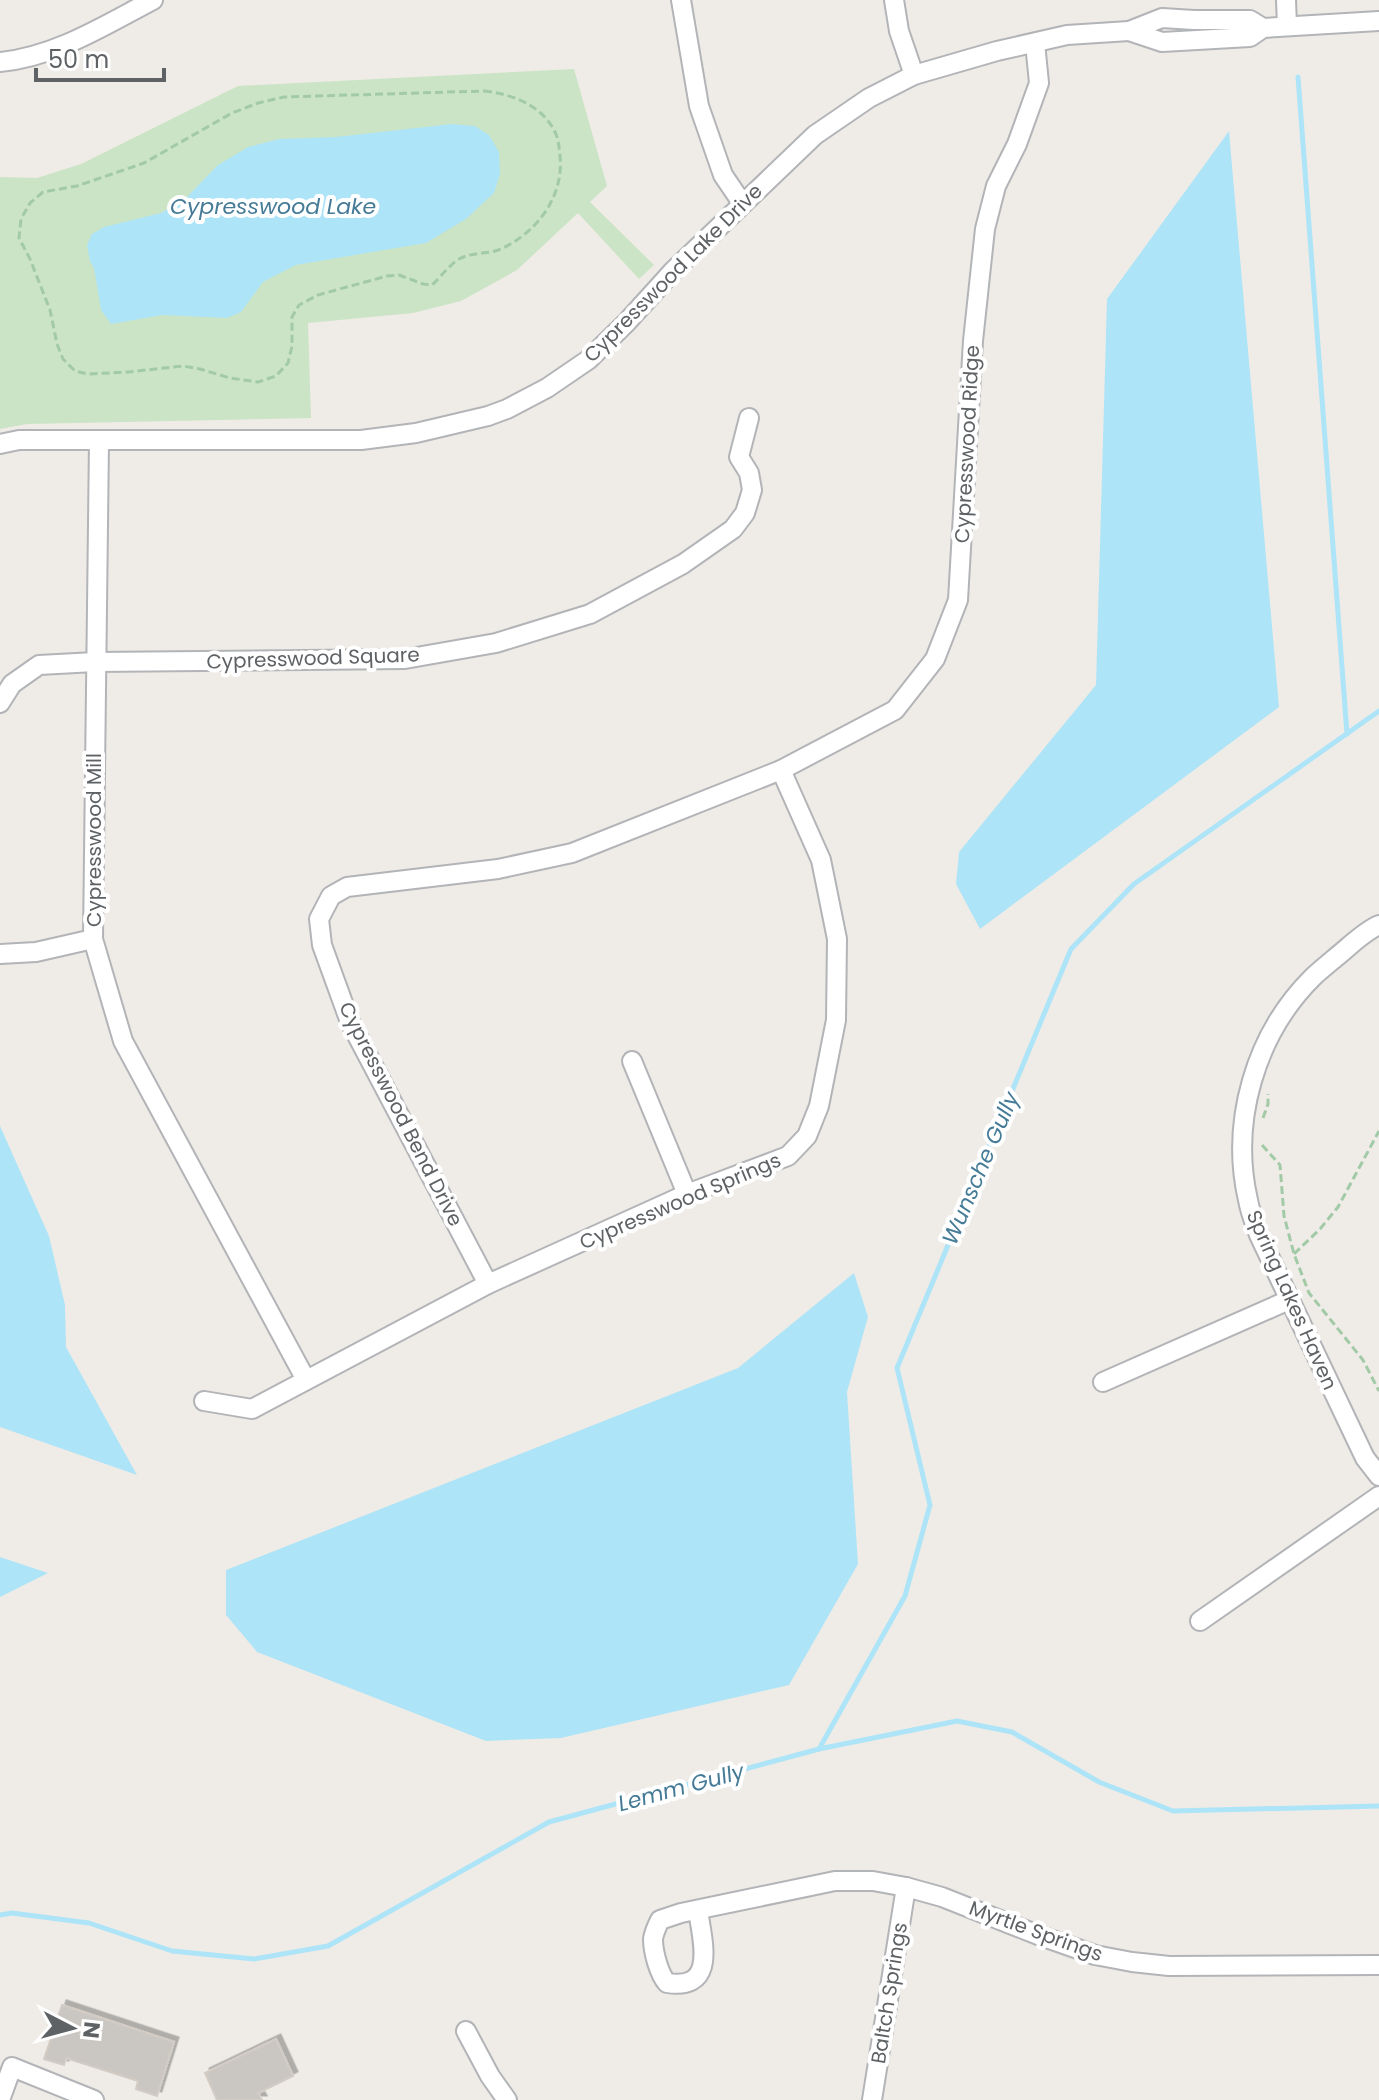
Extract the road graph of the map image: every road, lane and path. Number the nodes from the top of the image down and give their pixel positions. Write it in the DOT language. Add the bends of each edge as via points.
graph roads {
  1 [pos="153,0"];
  2 [pos="681,0"];
  3 [pos="894,0"];
  4 [pos="1286,0"];
  5 [pos="1194,20"];
  6 [pos="1379,21"];
  7 [pos="1287,26"];
  8 [pos="1263,28"];
  9 [pos="1129,31"];
  10 [pos="1194,40"];
  11 [pos="1035,43"];
  12 [pos="0,62"];
  13 [pos="914,75"];
  14 [pos="43,192"];
  15 [pos="742,203"];
  16 [pos="749,418"];
  17 [pos="99,441"];
  18 [pos="0,444"];
  19 [pos="95,662"];
  20 [pos="0,703"];
  21 [pos="781,770"];
  22 [pos="331,896"];
  23 [pos="1379,925"];
  24 [pos="93,939"];
  25 [pos="0,954"];
  26 [pos="632,1061"];
  27 [pos="1271,1083"];
  28 [pos="1261,1126"];
  29 [pos="1379,1131"];
  30 [pos="1259,1135"];
  31 [pos="687,1194"];
  32 [pos="1294,1254"];
  33 [pos="488,1284"];
  34 [pos="1289,1300"];
  35 [pos="306,1380"];
  36 [pos="1103,1382"];
  37 [pos="1379,1391"];
  38 [pos="204,1401"];
  39 [pos="1379,1476"];
  40 [pos="1379,1496"];
  41 [pos="1200,1621"];
  42 [pos="906,1887"];
  43 [pos="698,1910"];
  44 [pos="1379,1965"];
  45 [pos="466,2031"];
  46 [pos="0,2100"];
  47 [pos="94,2100"];
  48 [pos="507,2100"];
  49 [pos="872,2100"];
  1 -- 12 [label="street" via="80,39"];
  2 -- 15 [label="street" via="699,106 723,175"];
  3 -- 13 [label="street"];
  4 -- 7 [label="street"];
  5 -- 8 [label="street, Cypresswood Lake Drive" via="1250,20"];
  5 -- 9 [label="street, Cypresswood Lake Drive" via="1162,18"];
  5 -- 10 [label="street"];
  6 -- 7 [label="street, Cypresswood Lake Drive"];
  7 -- 8 [label="street, Cypresswood Lake Drive"];
  8 -- 10 [label="street, Cypresswood Lake Drive" via="1250,37"];
  9 -- 10 [label="street, Cypresswood Lake Drive" via="1162,42"];
  9 -- 11 [label="street, Cypresswood Lake Drive"];
  11 -- 13 [label="street, Cypresswood Lake Drive"];
  11 -- 21 [label="street, Cypresswood Ridge" via="1039,83 996,186 985,229 958,600 935,659 895,710"];
  13 -- 15 [label="street, Cypresswood Lake Drive" via="815,135"];
  14 -- 14 [label="path" via="21,219 19,238 50,310 60,352 75,371 183,366 258,382 276,376 288,363 292,317 299,305 387,276 432,285 469,254 497,251 544,216 556,195 561,167 552,126 541,113 503,93 284,97 232,113 144,163"];
  15 -- 17 [label="street, Cypresswood Lake Drive" via="588,360 547,388 488,416 361,440"];
  16 -- 19 [label="street, Cypresswood Square" via="739,457 752,490 733,529 683,564 590,614 496,643 405,659"];
  17 -- 18 [label="street, Cypresswood Lake Drive"];
  17 -- 19 [label="street, Cypresswood Mill"];
  19 -- 20 [label="street, Cypresswood Square" via="39,665 12,684"];
  19 -- 24 [label="street, Cypresswood Mill"];
  21 -- 22 [label="street, Cypresswood Ridge" via="572,853 498,869 347,887"];
  21 -- 31 [label="street, Cypresswood Springs" via="821,860 837,939 836,1020 819,1106 807,1136 788,1156"];
  22 -- 33 [label="street, Cypresswood Bend Drive" via="319,919 322,945 350,1022"];
  23 -- 34 [label="street, Spring Lakes Haven" via="1312,977 1287,1006 1249,1090 1242,1139 1248,1202"];
  24 -- 25 [label="street"];
  24 -- 35 [label="street, Cypresswood Mill" via="123,1041"];
  26 -- 31 [label="street"];
  27 -- 28 [label="path"];
  29 -- 32 [label="path" via="1338,1207"];
  30 -- 32 [label="path" via="1262,1148 1280,1165"];
  31 -- 33 [label="street, Cypresswood Springs"];
  32 -- 37 [label="path" via="1309,1293 1363,1360"];
  33 -- 35 [label="street, Cypresswood Springs"];
  34 -- 36 [label="street"];
  34 -- 39 [label="street, Spring Lakes Haven" via="1365,1458"];
  35 -- 38 [label="street, Cypresswood Springs" via="252,1409"];
  40 -- 41 [label="street"];
  42 -- 43 [label="street, Myrtle Springs" via="835,1881"];
  42 -- 44 [label="street, Myrtle Springs" via="1095,1955 1132,1962"];
  42 -- 49 [label="street, Baltch Springs"];
  45 -- 48 [label="street"];
  46 -- 47 [label="street" via="12,2067"];
}
